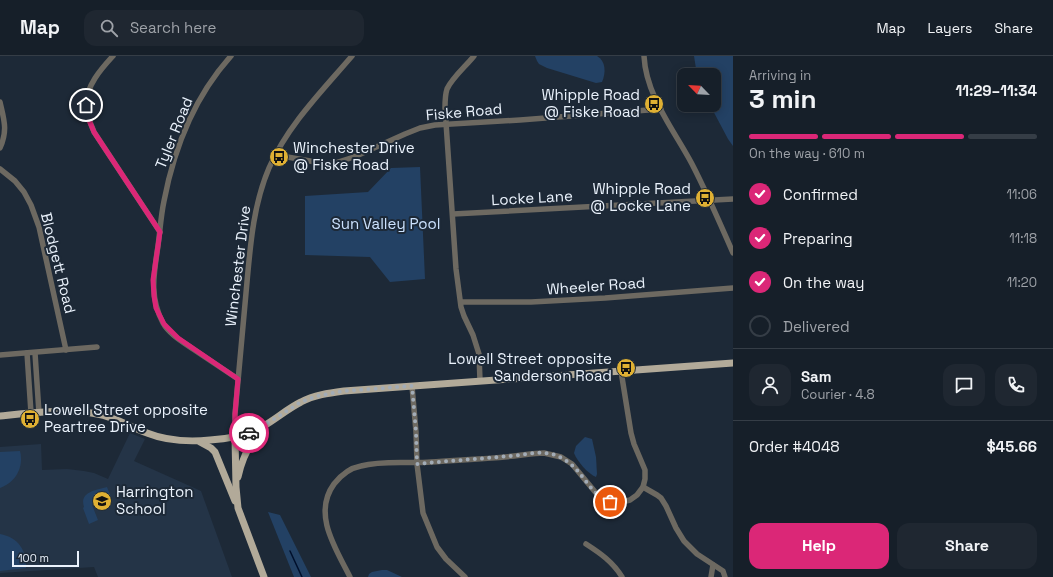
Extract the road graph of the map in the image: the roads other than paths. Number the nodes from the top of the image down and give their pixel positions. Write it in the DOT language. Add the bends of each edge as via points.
graph roads {
  1 [pos="113,56"];
  2 [pos="231,56"];
  3 [pos="352,56"];
  4 [pos="474,56"];
  5 [pos="644,56"];
  6 [pos="0,102"];
  7 [pos="661,109"];
  8 [pos="446,124"];
  9 [pos="0,148"];
  10 [pos="276,155"];
  11 [pos="0,169"];
  12 [pos="733,199"];
  13 [pos="710,200"];
  14 [pos="453,214"];
  15 [pos="160,232"];
  16 [pos="733,253"];
  17 [pos="733,288"];
  18 [pos="461,302"];
  19 [pos="98,347"];
  20 [pos="66,350"];
  21 [pos="27,353"];
  22 [pos="34,353"];
  23 [pos="0,355"];
  24 [pos="733,364"];
  25 [pos="621,371"];
  26 [pos="238,379"];
  27 [pos="480,381"];
  28 [pos="412,386"];
  29 [pos="35,413"];
  30 [pos="282,414"];
  31 [pos="0,416"];
  32 [pos="235,437"];
  33 [pos="197,441"];
  34 [pos="417,464"];
  35 [pos="643,488"];
  36 [pos="236,497"];
  37 [pos="238,508"];
  38 [pos="586,544"];
  39 [pos="713,565"];
  40 [pos="264,577"];
  41 [pos="350,577"];
  42 [pos="465,577"];
  43 [pos="622,577"];
  44 [pos="711,577"];
  45 [pos="726,577"];
  1 -- 15 [label="street" via="100,71 88,93 86,105 89,120 94,132"];
  2 -- 15 [label="street, Tyler Road" via="202,96 176,152 163,203"];
  3 -- 10 [label="street, Winchester Drive" via="302,115"];
  4 -- 8 [label="street" via="448,89 445,101"];
  5 -- 7 [label="street" via="647,77"];
  6 -- 9 [label="street" via="5,121 5,133"];
  7 -- 8 [label="street, Fiske Road"];
  7 -- 13 [label="street"];
  8 -- 10 [label="street, Fiske Road" via="420,128 335,163 310,162"];
  8 -- 14 [label="street"];
  10 -- 26 [label="street, Winchester Drive" via="255,211"];
  11 -- 20 [label="street, Blodgett Road" via="15,181 31,205 39,227"];
  12 -- 13 [label="street, Locke Lane"];
  13 -- 14 [label="street, Locke Lane"];
  13 -- 16 [label="street"];
  14 -- 18 [label="street"];
  15 -- 26 [label="street, Tyler Road" via="153,280 156,308 164,324 178,338"];
  17 -- 18 [label="street, Wheeler Road" via="531,302"];
  18 -- 27 [label="street" via="479,354"];
  19 -- 20 [label="street"];
  20 -- 22 [label="street"];
  21 -- 22 [label="street"];
  21 -- 23 [label="street"];
  21 -- 29 [label="street"];
  22 -- 29 [label="street"];
  24 -- 25 [label="main road"];
  25 -- 27 [label="main road"];
  25 -- 35 [label="street" via="631,433 645,470"];
  26 -- 32 [label="street, Winchester Drive"];
  27 -- 28 [label="main road"];
  28 -- 30 [label="main road" via="329,393 301,402"];
  28 -- 34 [label="street"];
  29 -- 31 [label="main road"];
  29 -- 33 [label="main road" via="95,413 160,437"];
  30 -- 32 [label="main road" via="256,430"];
  30 -- 36 [label="main road" via="261,431 248,448 240,471"];
  32 -- 33 [label="main road"];
  32 -- 36 [label="main road"];
  33 -- 37 [label="main road" via="215,452"];
  34 -- 35 [label="street" via="544,453 561,457 572,464 596,493 606,500 619,503 626,501"];
  34 -- 41 [label="street" via="381,463 361,466 348,471 333,484 324,507 326,524"];
  34 -- 42 [label="street" via="423,514 431,534 446,559"];
  35 -- 39 [label="street" via="661,498 684,541"];
  36 -- 37 [label="main road"];
  37 -- 40 [label="main road"];
  38 -- 43 [label="street" via="611,562"];
  39 -- 44 [label="street"];
  39 -- 45 [label="street" via="723,571"];
}
